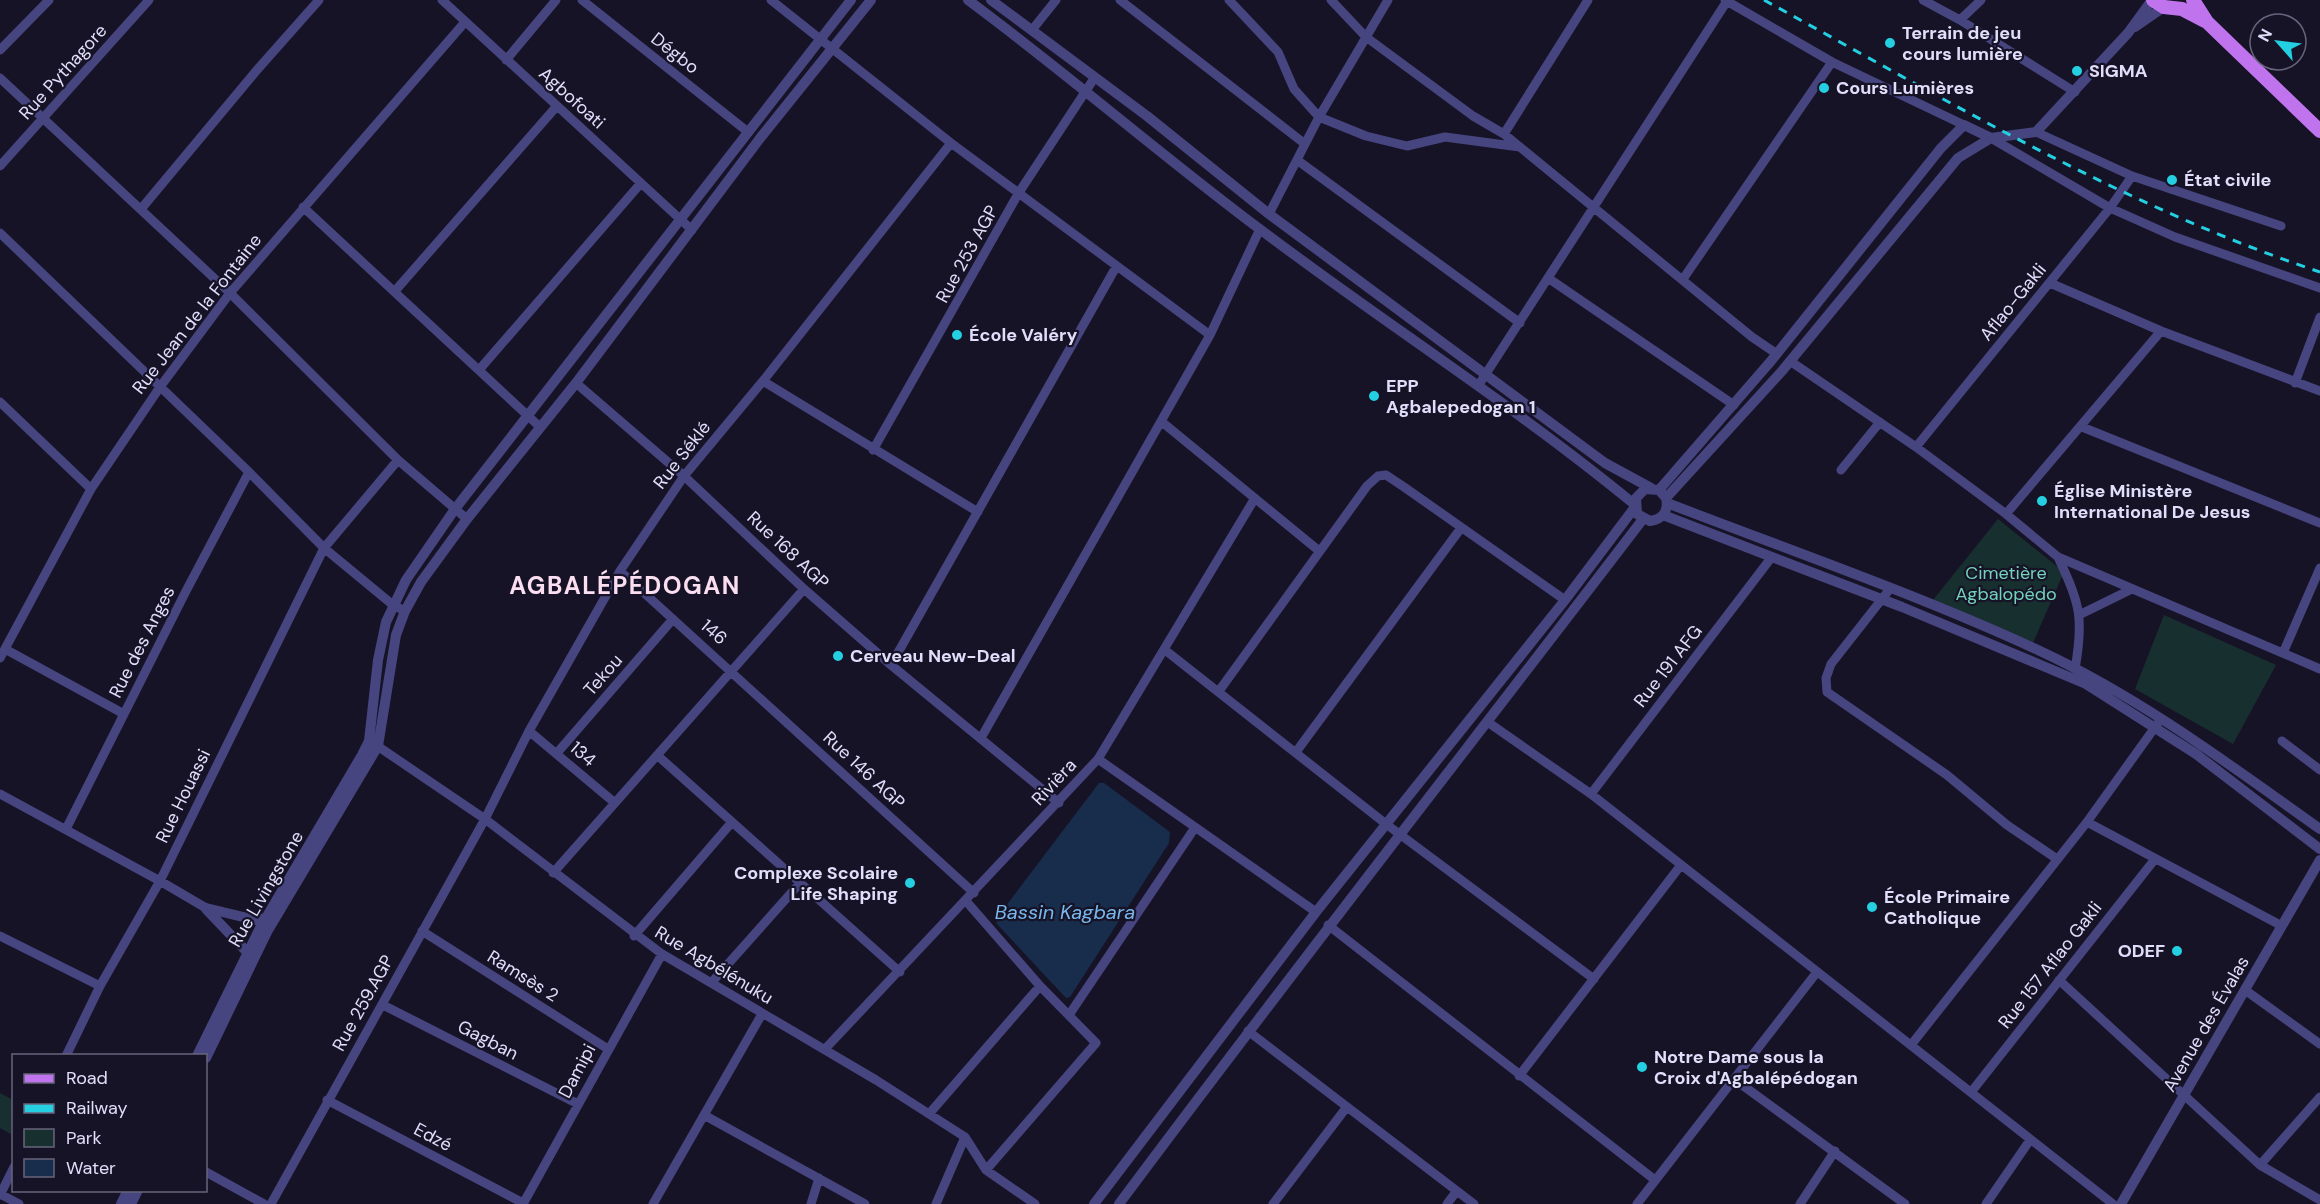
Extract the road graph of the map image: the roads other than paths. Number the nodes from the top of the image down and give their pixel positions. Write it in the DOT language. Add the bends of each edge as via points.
graph roads {
  1 [pos="50,0"];
  2 [pos="149,0"];
  3 [pos="320,0"];
  4 [pos="442,0"];
  5 [pos="556,0"];
  6 [pos="582,0"];
  7 [pos="771,0"];
  8 [pos="851,0"];
  9 [pos="871,0"];
  10 [pos="968,0"];
  11 [pos="991,0"];
  12 [pos="1056,0"];
  13 [pos="1120,0"];
  14 [pos="1331,0"];
  15 [pos="1389,0"];
  16 [pos="1588,0"];
  17 [pos="1726,0"];
  18 [pos="1923,0"];
  19 [pos="1981,0"];
  20 [pos="2186,0"];
  21 [pos="2193,0"];
  22 [pos="1236,2"];
  23 [pos="2160,4"];
  24 [pos="1960,20"];
  25 [pos="465,22"];
  26 [pos="2207,22"];
  27 [pos="1032,30"];
  28 [pos="1366,37"];
  29 [pos="822,40"];
  30 [pos="832,47"];
  31 [pos="0,50"];
  32 [pos="506,60"];
  33 [pos="1832,62"];
  34 [pos="1095,77"];
  35 [pos="0,78"];
  36 [pos="1088,90"];
  37 [pos="2075,92"];
  38 [pos="556,106"];
  39 [pos="1319,117"];
  40 [pos="45,118"];
  41 [pos="1964,125"];
  42 [pos="2320,131"];
  43 [pos="748,132"];
  44 [pos="2036,132"];
  45 [pos="1504,134"];
  46 [pos="1991,138"];
  47 [pos="951,143"];
  48 [pos="1305,144"];
  49 [pos="1520,147"];
  50 [pos="1297,160"];
  51 [pos="0,166"];
  52 [pos="2132,176"];
  53 [pos="641,183"];
  54 [pos="1018,194"];
  55 [pos="303,207"];
  56 [pos="1596,207"];
  57 [pos="2110,208"];
  58 [pos="141,209"];
  59 [pos="1269,214"];
  60 [pos="680,219"];
  61 [pos="2281,226"];
  62 [pos="1260,229"];
  63 [pos="692,230"];
  64 [pos="0,233"];
  65 [pos="1116,267"];
  66 [pos="1548,278"];
  67 [pos="1683,279"];
  68 [pos="2050,283"];
  69 [pos="2320,288"];
  70 [pos="395,291"];
  71 [pos="230,293"];
  72 [pos="2320,317"];
  73 [pos="1520,322"];
  74 [pos="2161,331"];
  75 [pos="1210,335"];
  76 [pos="1777,354"];
  77 [pos="1790,361"];
  78 [pos="480,370"];
  79 [pos="1486,374"];
  80 [pos="763,381"];
  81 [pos="576,383"];
  82 [pos="2295,383"];
  83 [pos="1479,386"];
  84 [pos="159,387"];
  85 [pos="2320,392"];
  86 [pos="0,402"];
  87 [pos="1734,405"];
  88 [pos="528,417"];
  89 [pos="1162,422"];
  90 [pos="1880,423"];
  91 [pos="2082,426"];
  92 [pos="540,427"];
  93 [pos="1916,447"];
  94 [pos="873,450"];
  95 [pos="398,460"];
  96 [pos="1841,470"];
  97 [pos="249,472"];
  98 [pos="684,476"];
  99 [pos="91,489"];
  100 [pos="1661,495"];
  101 [pos="1255,498"];
  102 [pos="1634,506"];
  103 [pos="455,509"];
  104 [pos="978,512"];
  105 [pos="2006,514"];
  106 [pos="1664,515"];
  107 [pos="467,519"];
  108 [pos="1643,519"];
  109 [pos="2320,524"];
  110 [pos="1461,528"];
  111 [pos="324,548"];
  112 [pos="1318,550"];
  113 [pos="2058,557"];
  114 [pos="1771,558"];
  115 [pos="2320,568"];
  116 [pos="620,571"];
  117 [pos="804,589"];
  118 [pos="2132,589"];
  119 [pos="1889,590"];
  120 [pos="1565,600"];
  121 [pos="1881,600"];
  122 [pos="393,605"];
  123 [pos="405,611"];
  124 [pos="2081,614"];
  125 [pos="673,619"];
  126 [pos="1165,650"];
  127 [pos="3,653"];
  128 [pos="2283,653"];
  129 [pos="891,665"];
  130 [pos="2075,669"];
  131 [pos="2320,669"];
  132 [pos="732,671"];
  133 [pos="1219,691"];
  134 [pos="124,714"];
  135 [pos="2159,722"];
  136 [pos="1489,723"];
  137 [pos="529,731"];
  138 [pos="981,738"];
  139 [pos="2282,741"];
  140 [pos="373,743"];
  141 [pos="1296,752"];
  142 [pos="557,753"];
  143 [pos="657,755"];
  144 [pos="1098,759"];
  145 [pos="2320,770"];
  146 [pos="0,794"];
  147 [pos="1591,794"];
  148 [pos="615,803"];
  149 [pos="1059,803"];
  150 [pos="484,819"];
  151 [pos="732,822"];
  152 [pos="2087,822"];
  153 [pos="1386,824"];
  154 [pos="66,829"];
  155 [pos="1194,829"];
  156 [pos="2320,829"];
  157 [pos="1400,835"];
  158 [pos="2320,849"];
  159 [pos="2057,859"];
  160 [pos="2155,859"];
  161 [pos="2320,860"];
  162 [pos="1681,865"];
  163 [pos="554,873"];
  164 [pos="160,881"];
  165 [pos="800,883"];
  166 [pos="974,893"];
  167 [pos="966,901"];
  168 [pos="206,908"];
  169 [pos="1316,912"];
  170 [pos="266,918"];
  171 [pos="1328,925"];
  172 [pos="2282,926"];
  173 [pos="264,930"];
  174 [pos="422,931"];
  175 [pos="0,936"];
  176 [pos="634,936"];
  177 [pos="248,953"];
  178 [pos="662,954"];
  179 [pos="900,972"];
  180 [pos="1817,972"];
  181 [pos="1594,979"];
  182 [pos="2059,980"];
  183 [pos="712,982"];
  184 [pos="100,986"];
  185 [pos="1040,986"];
  186 [pos="2245,990"];
  187 [pos="383,1005"];
  188 [pos="762,1014"];
  189 [pos="1069,1015"];
  190 [pos="1248,1031"];
  191 [pos="2320,1044"];
  192 [pos="1911,1045"];
  193 [pos="608,1049"];
  194 [pos="825,1049"];
  195 [pos="67,1054"];
  196 [pos="198,1054"];
  197 [pos="207,1056"];
  198 [pos="1520,1076"];
  199 [pos="1734,1079"];
  200 [pos="1972,1091"];
  201 [pos="2182,1096"];
  202 [pos="2320,1097"];
  203 [pos="327,1100"];
  204 [pos="578,1104"];
  205 [pos="1346,1108"];
  206 [pos="929,1114"];
  207 [pos="704,1115"];
  208 [pos="964,1137"];
  209 [pos="2030,1140"];
  210 [pos="1835,1151"];
  211 [pos="2260,1165"];
  212 [pos="986,1170"];
  213 [pos="12,1171"];
  214 [pos="207,1173"];
  215 [pos="819,1178"];
  216 [pos="1655,1180"];
  217 [pos="1456,1192"];
  218 [pos="0,1194"];
  219 [pos="2317,1201"];
  220 [pos="523,1203"];
  221 [pos="19,1204"];
  222 [pos="264,1204"];
  223 [pos="271,1204"];
  224 [pos="653,1204"];
  225 [pos="810,1204"];
  226 [pos="865,1204"];
  227 [pos="936,1204"];
  228 [pos="1035,1204"];
  229 [pos="1095,1204"];
  230 [pos="1119,1204"];
  231 [pos="1273,1204"];
  232 [pos="1447,1204"];
  233 [pos="1474,1204"];
  234 [pos="1637,1204"];
  235 [pos="1800,1204"];
  236 [pos="1905,1204"];
  237 [pos="1986,1204"];
  238 [pos="2112,1204"];
  239 [pos="2121,1204"];
  1 -- 31 [label="street"];
  2 -- 40 [label="street, Rue Pythagore"];
  3 -- 58 [label="street"];
  4 -- 25 [label="street, Agbofoati"];
  5 -- 32 [label="street"];
  6 -- 43 [label="street, Dégbo"];
  7 -- 29 [label="street"];
  8 -- 29 [label="street"];
  9 -- 30 [label="street"];
  10 -- 36 [label="street"];
  11 -- 27 [label="street"];
  12 -- 27 [label="street"];
  13 -- 48 [label="street"];
  14 -- 28 [label="street"];
  15 -- 28 [label="street"];
  16 -- 45 [label="street"];
  17 -- 33 [label="street"];
  17 -- 56 [label="street"];
  18 -- 24 [label="street"];
  19 -- 24 [label="street"];
  20 -- 23 [label="main road"];
  21 -- 26 [label="main road"];
  22 -- 39 [label="street" via="1278,52 1294,89"];
  23 -- 26 [label="main road" via="2182,9"];
  23 -- 37 [label="street"];
  24 -- 37 [label="street"];
  25 -- 32 [label="street, Agbofoati"];
  25 -- 55 [label="street, Rue Jean de la Fontaine"];
  26 -- 42 [label="main road"];
  27 -- 34 [label="street"];
  28 -- 39 [label="street"];
  28 -- 45 [label="street" via="1473,116"];
  29 -- 30 [label="street"];
  29 -- 43 [label="street"];
  30 -- 47 [label="street"];
  30 -- 63 [label="street"];
  32 -- 38 [label="street, Agbofoati"];
  33 -- 41 [label="street"];
  33 -- 67 [label="street"];
  34 -- 36 [label="street, Rue 253 AGP"];
  34 -- 59 [label="street"];
  35 -- 40 [label="street"];
  36 -- 54 [label="street, Rue 253 AGP"];
  36 -- 62 [label="street"];
  37 -- 44 [label="street"];
  38 -- 53 [label="street, Agbofoati"];
  38 -- 70 [label="street"];
  39 -- 48 [label="street"];
  39 -- 49 [label="street" via="1366,136 1407,146 1445,137"];
  40 -- 51 [label="street, Rue Pythagore"];
  40 -- 58 [label="street"];
  41 -- 46 [label="street"];
  41 -- 76 [label="street" via="1941,148"];
  43 -- 60 [label="street"];
  44 -- 46 [label="street"];
  44 -- 52 [label="street"];
  45 -- 49 [label="street"];
  46 -- 57 [label="street"];
  46 -- 77 [label="street" via="1958,158"];
  47 -- 54 [label="street"];
  47 -- 80 [label="street, Rue Séklé"];
  48 -- 50 [label="street"];
  49 -- 56 [label="street"];
  50 -- 59 [label="street"];
  50 -- 73 [label="street"];
  52 -- 57 [label="street, Aflao-Gakli"];
  52 -- 61 [label="street"];
  53 -- 60 [label="street, Agbofoati"];
  53 -- 78 [label="street"];
  54 -- 65 [label="street"];
  54 -- 94 [label="street, Rue 253 AGP"];
  55 -- 70 [label="street"];
  55 -- 71 [label="street, Rue Jean de la Fontaine"];
  56 -- 66 [label="street"];
  56 -- 67 [label="street"];
  57 -- 68 [label="street, Aflao-Gakli"];
  57 -- 69 [label="street" via="2175,237"];
  58 -- 71 [label="street"];
  59 -- 62 [label="street"];
  59 -- 79 [label="street"];
  60 -- 63 [label="street, Agbofoati"];
  60 -- 88 [label="street"];
  62 -- 75 [label="street"];
  62 -- 83 [label="street"];
  63 -- 81 [label="street"];
  64 -- 84 [label="street"];
  65 -- 75 [label="street"];
  65 -- 104 [label="street"];
  66 -- 73 [label="street"];
  66 -- 87 [label="street"];
  67 -- 76 [label="street"];
  68 -- 74 [label="street"];
  68 -- 93 [label="street, Aflao-Gakli"];
  70 -- 78 [label="street"];
  71 -- 84 [label="street, Rue Jean de la Fontaine"];
  71 -- 95 [label="street"];
  72 -- 82 [label="street"];
  73 -- 79 [label="street"];
  74 -- 82 [label="street"];
  74 -- 91 [label="street"];
  75 -- 89 [label="street"];
  76 -- 87 [label="street"];
  77 -- 90 [label="street"];
  77 -- 100 [label="street" via="1743,417"];
  78 -- 88 [label="street"];
  79 -- 83 [label="street"];
  79 -- 100 [label="street" via="1605,462"];
  80 -- 94 [label="street"];
  80 -- 98 [label="street, Rue Séklé"];
  81 -- 92 [label="street"];
  81 -- 98 [label="street, Rue 168 AGP"];
  82 -- 85 [label="street"];
  83 -- 102 [label="street"];
  84 -- 97 [label="street"];
  84 -- 99 [label="street, Rue Jean de la Fontaine"];
  86 -- 99 [label="street"];
  87 -- 100 [label="street"];
  88 -- 92 [label="street"];
  88 -- 103 [label="street"];
  89 -- 101 [label="street"];
  89 -- 138 [label="street"];
  90 -- 93 [label="street"];
  90 -- 96 [label="street"];
  91 -- 105 [label="street"];
  91 -- 109 [label="street"];
  92 -- 107 [label="street"];
  93 -- 105 [label="street"];
  94 -- 104 [label="street"];
  95 -- 103 [label="street"];
  95 -- 111 [label="street, Rue Houassi"];
  97 -- 111 [label="street"];
  97 -- 134 [label="street, Rue des Anges"];
  98 -- 116 [label="street, Rue Séklé"];
  98 -- 117 [label="street, Rue 168 AGP"];
  99 -- 127 [label="street, Rue Jean de la Fontaine"];
  100 -- 102 [label="street" via="1639,492"];
  100 -- 106 [label="street"];
  100 -- 119 [label="street"];
  101 -- 112 [label="street"];
  101 -- 126 [label="street, Rivièra"];
  102 -- 108 [label="street"];
  102 -- 120 [label="street"];
  103 -- 107 [label="street"];
  103 -- 122 [label="street"];
  104 -- 129 [label="street"];
  105 -- 113 [label="street"];
  106 -- 108 [label="street" via="1650,521"];
  106 -- 114 [label="street"];
  107 -- 123 [label="street"];
  108 -- 136 [label="street"];
  110 -- 112 [label="street" via="1386,475 1372,480"];
  110 -- 120 [label="street"];
  110 -- 141 [label="street"];
  111 -- 122 [label="street"];
  111 -- 164 [label="street, Rue Houassi"];
  112 -- 133 [label="street"];
  113 -- 118 [label="street"];
  113 -- 124 [label="street"];
  114 -- 121 [label="street"];
  114 -- 147 [label="street, Rue 191 AFG"];
  115 -- 128 [label="street"];
  116 -- 125 [label="street, 146"];
  116 -- 137 [label="street, Rue Séklé"];
  117 -- 129 [label="street, Rue 168 AGP"];
  117 -- 132 [label="street"];
  118 -- 124 [label="street"];
  118 -- 128 [label="street"];
  119 -- 121 [label="street"];
  119 -- 130 [label="street" via="2041,651"];
  120 -- 153 [label="street"];
  121 -- 135 [label="street" via="2086,684"];
  121 -- 159 [label="street" via="1831,664 1827,692 1947,775 2007,825"];
  122 -- 123 [label="street"];
  122 -- 140 [label="street" via="381,641"];
  123 -- 140 [label="street" via="396,635"];
  124 -- 130 [label="street"];
  125 -- 132 [label="street, 146"];
  125 -- 142 [label="street, Tekou"];
  126 -- 133 [label="street"];
  126 -- 144 [label="street, Rivièra"];
  127 -- 134 [label="street"];
  128 -- 131 [label="street"];
  129 -- 138 [label="street, Rue 168 AGP"];
  130 -- 135 [label="street"];
  132 -- 143 [label="street"];
  132 -- 166 [label="street, Rue 146 AGP"];
  133 -- 141 [label="street"];
  134 -- 154 [label="street, Rue des Anges"];
  135 -- 152 [label="street"];
  135 -- 156 [label="street"];
  135 -- 158 [label="street"];
  136 -- 147 [label="street"];
  136 -- 157 [label="street"];
  137 -- 142 [label="street, 134"];
  137 -- 150 [label="street, Rue Séklé"];
  138 -- 149 [label="street, Rue 168 AGP"];
  139 -- 145 [label="street"];
  140 -- 150 [label="street, Rue Agbélénuku"];
  140 -- 170 [label="street, Rue Livingstone"];
  140 -- 173 [label="street, Rue Livingstone"];
  141 -- 153 [label="street"];
  142 -- 148 [label="street, 134"];
  143 -- 148 [label="street"];
  143 -- 151 [label="street"];
  144 -- 149 [label="street, Rivièra"];
  144 -- 155 [label="street"];
  146 -- 154 [label="street"];
  147 -- 162 [label="street"];
  148 -- 163 [label="street"];
  149 -- 166 [label="street, Rivièra"];
  150 -- 163 [label="street, Rue Agbélénuku"];
  150 -- 174 [label="street, Rue 259.AGP"];
  151 -- 165 [label="street"];
  151 -- 176 [label="street"];
  152 -- 159 [label="street"];
  152 -- 160 [label="street"];
  153 -- 157 [label="street"];
  153 -- 169 [label="street"];
  154 -- 164 [label="street"];
  155 -- 169 [label="street"];
  155 -- 189 [label="street"];
  157 -- 171 [label="street"];
  157 -- 181 [label="street"];
  159 -- 192 [label="street"];
  160 -- 172 [label="street"];
  160 -- 182 [label="street, Rue 157 Aflao Gakli"];
  161 -- 172 [label="street, Avenue des Évalas"];
  162 -- 180 [label="street"];
  162 -- 181 [label="street"];
  163 -- 176 [label="street, Rue Agbélénuku"];
  164 -- 168 [label="street"];
  164 -- 184 [label="street, Rue Houassi"];
  165 -- 179 [label="street"];
  165 -- 183 [label="street"];
  166 -- 167 [label="street, Rivièra"];
  167 -- 179 [label="street, Rivièra"];
  167 -- 185 [label="street"];
  168 -- 170 [label="street" via="255,920"];
  168 -- 177 [label="street"];
  169 -- 229 [label="street"];
  170 -- 173 [label="street, Rue Livingstone"];
  171 -- 190 [label="street"];
  171 -- 198 [label="street"];
  172 -- 186 [label="street, Avenue des Évalas"];
  173 -- 177 [label="street, Rue Livingstone"];
  173 -- 197 [label="street, Rue Livingstone"];
  174 -- 187 [label="street, Rue 259.AGP"];
  174 -- 193 [label="street, Ramsès 2"];
  175 -- 184 [label="street"];
  176 -- 178 [label="street, Rue Agbélénuku"];
  177 -- 196 [label="street, Rue Livingstone"];
  178 -- 183 [label="street, Rue Agbélénuku"];
  178 -- 193 [label="street, Damipi"];
  179 -- 194 [label="street, Rivièra"];
  180 -- 192 [label="street"];
  180 -- 199 [label="street"];
  181 -- 198 [label="street"];
  182 -- 200 [label="street, Rue 157 Aflao Gakli"];
  182 -- 201 [label="street"];
  183 -- 188 [label="street, Rue Agbélénuku"];
  184 -- 195 [label="street, Rue Houassi"];
  185 -- 189 [label="street"];
  185 -- 206 [label="street"];
  186 -- 191 [label="street"];
  186 -- 201 [label="street, Avenue des Évalas"];
  187 -- 203 [label="street, Rue 259.AGP"];
  187 -- 204 [label="street, Gagban"];
  188 -- 194 [label="street, Rue Agbélénuku"];
  188 -- 207 [label="street"];
  189 -- 212 [label="street" via="1096,1043"];
  190 -- 205 [label="street"];
  190 -- 230 [label="street"];
  192 -- 200 [label="street"];
  193 -- 204 [label="street, Damipi"];
  194 -- 206 [label="street, Rue Agbélénuku"];
  198 -- 216 [label="street"];
  199 -- 210 [label="street"];
  199 -- 216 [label="street"];
  200 -- 209 [label="street"];
  201 -- 211 [label="street"];
  201 -- 239 [label="street, Avenue des Évalas"];
  202 -- 211 [label="street"];
  203 -- 220 [label="street, Edzé"];
  203 -- 223 [label="street, Rue 259.AGP"];
  204 -- 220 [label="street, Damipi"];
  205 -- 217 [label="street"];
  205 -- 231 [label="street"];
  206 -- 208 [label="street, Rue Agbélénuku"];
  207 -- 215 [label="street"];
  207 -- 224 [label="street"];
  208 -- 212 [label="street, Rue Agbélénuku"];
  208 -- 227 [label="street"];
  209 -- 237 [label="street"];
  209 -- 238 [label="street"];
  210 -- 235 [label="street"];
  210 -- 236 [label="street"];
  211 -- 219 [label="street"];
  212 -- 228 [label="street, Rue Agbélénuku"];
  213 -- 218 [label="street"];
  214 -- 222 [label="street"];
  215 -- 225 [label="street"];
  215 -- 226 [label="street"];
  216 -- 234 [label="street"];
  217 -- 232 [label="street"];
  217 -- 233 [label="street"];
  218 -- 221 [label="street"];
}
